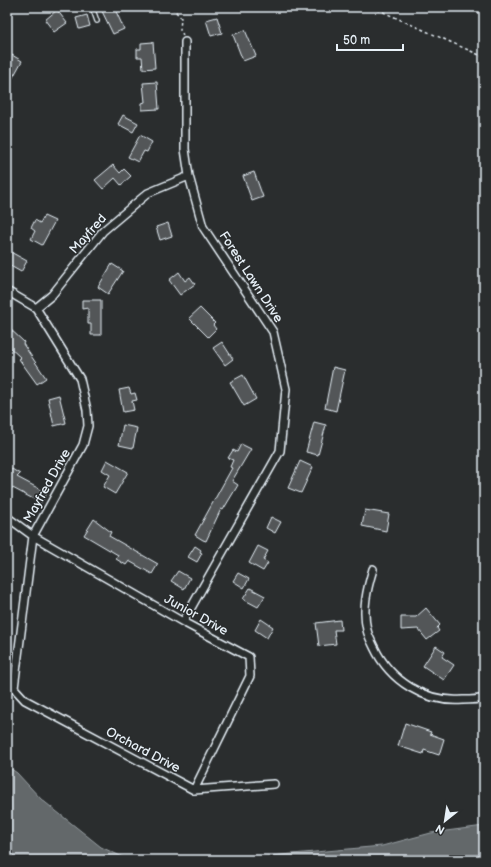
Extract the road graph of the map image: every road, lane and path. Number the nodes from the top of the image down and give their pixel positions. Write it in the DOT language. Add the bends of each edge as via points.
graph roads {
  1 [pos="92,7"];
  2 [pos="172,7"];
  3 [pos="372,7"];
  4 [pos="97,21"];
  5 [pos="185,42"];
  6 [pos="484,57"];
  7 [pos="189,176"];
  8 [pos="7,291"];
  9 [pos="36,308"];
  10 [pos="7,517"];
  11 [pos="33,536"];
  12 [pos="374,569"];
  13 [pos="183,622"];
  14 [pos="7,685"];
  15 [pos="14,688"];
  16 [pos="484,698"];
  17 [pos="274,784"];
  18 [pos="194,790"];
  1 -- 4 [label="lane"];
  2 -- 5 [label="path" via="181,18 180,30"];
  3 -- 6 [label="path"];
  5 -- 7 [label="street, Forest Lawn Drive" via="185,149"];
  7 -- 9 [label="street, Mayfred" via="148,193 104,231 52,295"];
  7 -- 13 [label="street, Forest Lawn Drive" via="203,227 273,332 286,389 280,451"];
  8 -- 9 [label="street"];
  9 -- 11 [label="street, Mayfred Drive" via="80,379 88,426 83,445"];
  10 -- 11 [label="street, Junior Drive"];
  11 -- 13 [label="street, Junior Drive"];
  11 -- 15 [label="street, Mayfred Drive"];
  12 -- 16 [label="street" via="367,588 365,614 367,631 385,666 399,680 419,693 448,701"];
  13 -- 18 [label="street, Junior Drive" via="249,657 250,676"];
  14 -- 15 [label="street"];
  15 -- 18 [label="street, Orchard Drive" via="25,700"];
  17 -- 18 [label="street"];
}
